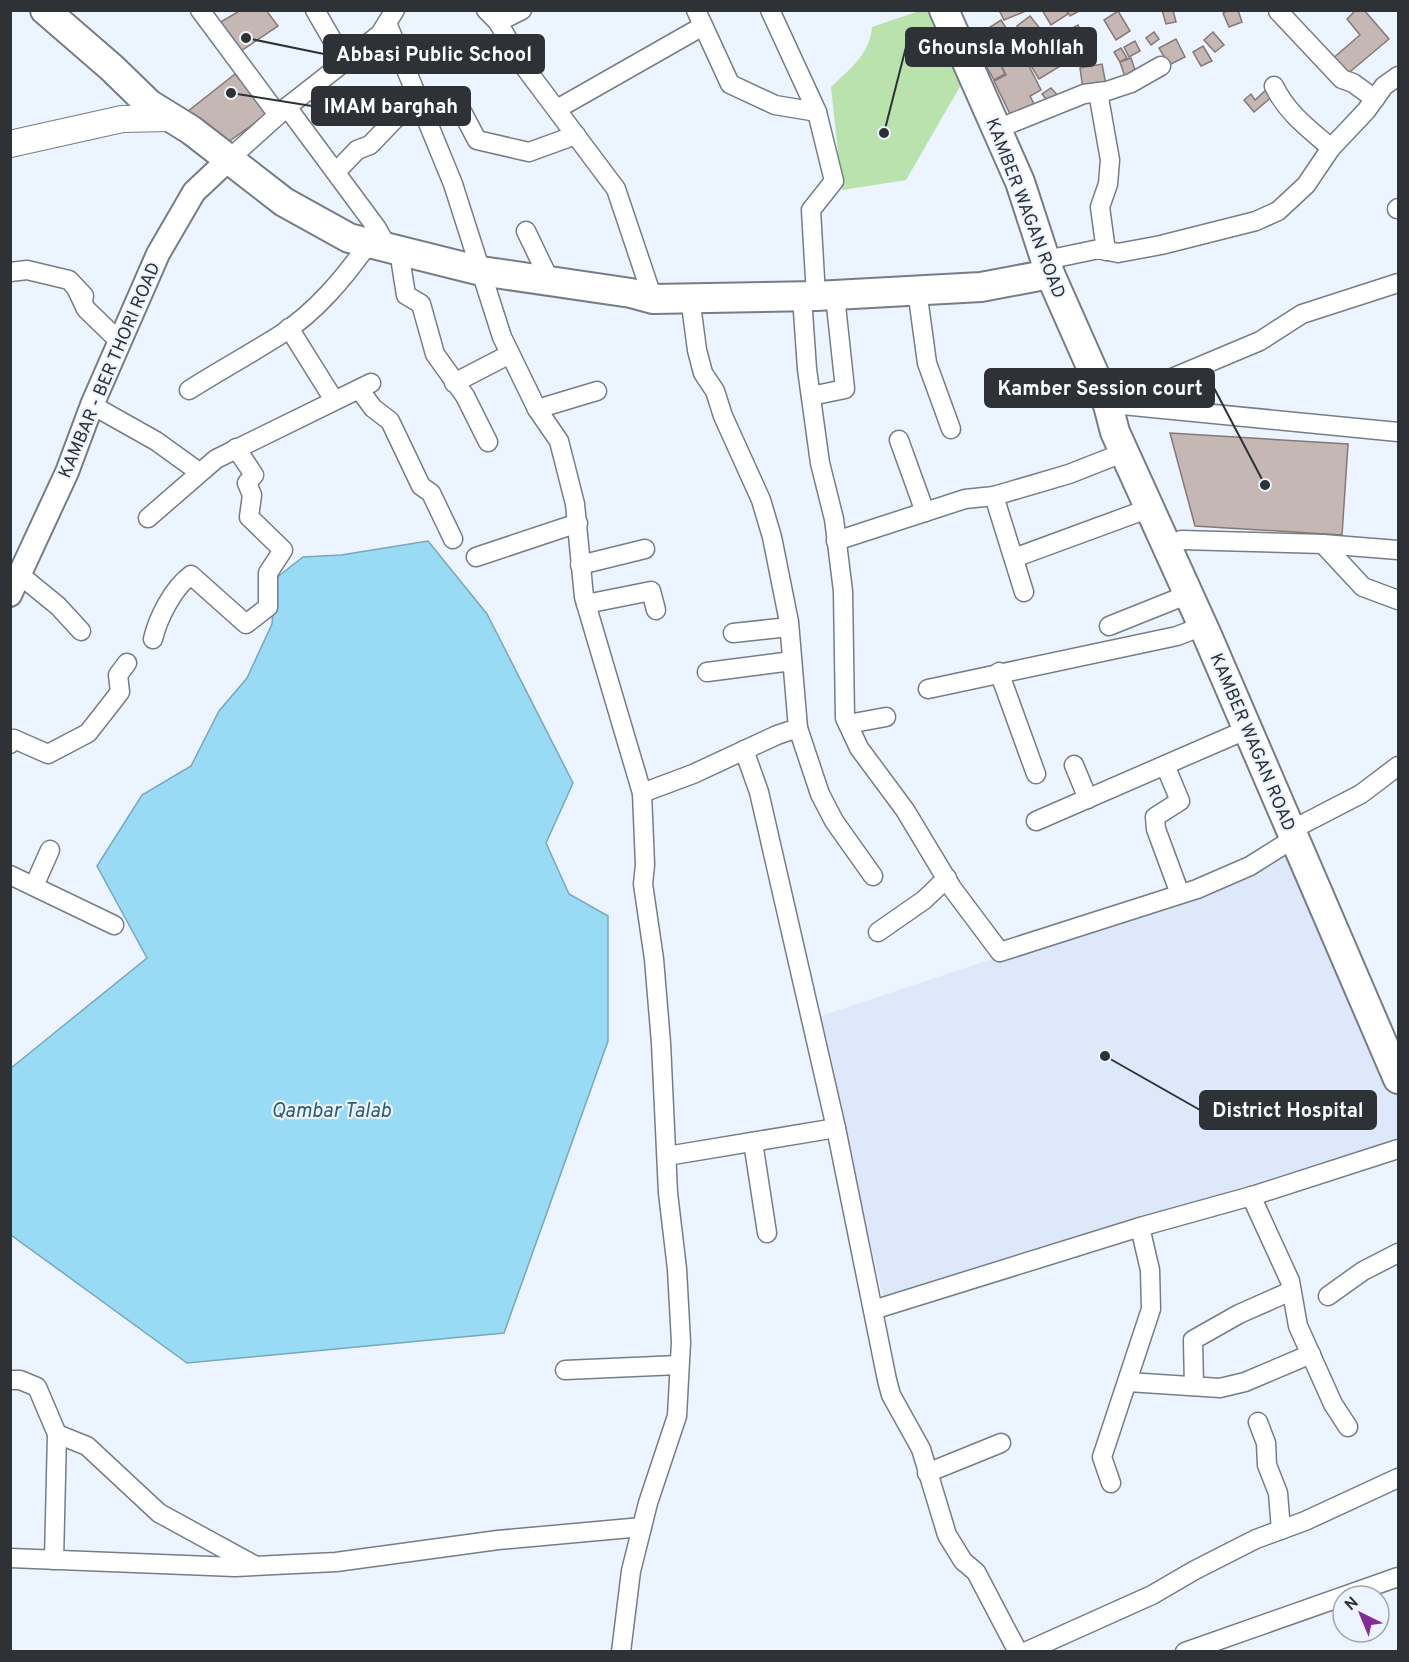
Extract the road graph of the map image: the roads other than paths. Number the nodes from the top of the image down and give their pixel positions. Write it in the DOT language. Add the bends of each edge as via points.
graph roads {
  1 [pos="45,10"];
  2 [pos="200,10"];
  3 [pos="315,10"];
  4 [pos="522,10"];
  5 [pos="770,10"];
  6 [pos="947,11"];
  7 [pos="1278,11"];
  8 [pos="492,16"];
  9 [pos="391,17"];
  10 [pos="700,18"];
  11 [pos="345,62"];
  12 [pos="1161,66"];
  13 [pos="1398,75"];
  14 [pos="1274,86"];
  15 [pos="1098,93"];
  16 [pos="1375,99"];
  17 [pos="419,102"];
  18 [pos="459,106"];
  19 [pos="556,109"];
  20 [pos="282,111"];
  21 [pos="817,111"];
  22 [pos="168,118"];
  23 [pos="997,129"];
  24 [pos="576,135"];
  25 [pos="10,144"];
  26 [pos="1331,148"];
  27 [pos="229,159"];
  28 [pos="336,172"];
  29 [pos="526,231"];
  30 [pos="385,247"];
  31 [pos="1106,251"];
  32 [pos="1048,267"];
  33 [pos="481,271"];
  34 [pos="10,272"];
  35 [pos="550,281"];
  36 [pos="1398,283"];
  37 [pos="917,290"];
  38 [pos="818,296"];
  39 [pos="690,297"];
  40 [pos="653,299"];
  41 [pos="290,328"];
  42 [pos="119,341"];
  43 [pos="510,354"];
  44 [pos="454,383"];
  45 [pos="189,390"];
  46 [pos="597,391"];
  47 [pos="811,396"];
  48 [pos="334,400"];
  49 [pos="92,405"];
  50 [pos="1119,405"];
  51 [pos="537,409"];
  52 [pos="951,429"];
  53 [pos="1398,432"];
  54 [pos="899,440"];
  55 [pos="488,442"];
  56 [pos="236,448"];
  57 [pos="1125,452"];
  58 [pos="199,472"];
  59 [pos="994,496"];
  60 [pos="1150,508"];
  61 [pos="925,512"];
  62 [pos="148,518"];
  63 [pos="578,523"];
  64 [pos="453,539"];
  65 [pos="1181,540"];
  66 [pos="836,541"];
  67 [pos="1323,544"];
  68 [pos="645,549"];
  69 [pos="1398,550"];
  70 [pos="476,557"];
  71 [pos="1014,558"];
  72 [pos="580,565"];
  73 [pos="20,575"];
  74 [pos="1024,592"];
  75 [pos="1189,594"];
  76 [pos="10,595"];
  77 [pos="1398,600"];
  78 [pos="586,604"];
  79 [pos="656,610"];
  80 [pos="1109,626"];
  81 [pos="1203,626"];
  82 [pos="789,627"];
  83 [pos="81,631"];
  84 [pos="733,633"];
  85 [pos="153,639"];
  86 [pos="792,661"];
  87 [pos="127,663"];
  88 [pos="707,672"];
  89 [pos="999,672"];
  90 [pos="928,688"];
  91 [pos="886,717"];
  92 [pos="848,724"];
  93 [pos="798,728"];
  94 [pos="1248,729"];
  95 [pos="10,744"];
  96 [pos="744,750"];
  97 [pos="1074,765"];
  98 [pos="1165,765"];
  99 [pos="1398,766"];
  100 [pos="1036,774"];
  101 [pos="642,793"];
  102 [pos="1088,798"];
  103 [pos="1036,821"];
  104 [pos="1298,832"];
  105 [pos="50,850"];
  106 [pos="10,874"];
  107 [pos="873,876"];
  108 [pos="947,878"];
  109 [pos="34,886"];
  110 [pos="1180,894"];
  111 [pos="114,925"];
  112 [pos="878,932"];
  113 [pos="1398,1044"];
  114 [pos="1398,1079"];
  115 [pos="836,1128"];
  116 [pos="753,1142"];
  117 [pos="1398,1149"];
  118 [pos="667,1156"];
  119 [pos="1251,1196"];
  120 [pos="1140,1227"];
  121 [pos="767,1233"];
  122 [pos="1398,1252"];
  123 [pos="1291,1291"];
  124 [pos="1329,1296"];
  125 [pos="873,1310"];
  126 [pos="1311,1354"];
  127 [pos="679,1365"];
  128 [pos="565,1370"];
  129 [pos="10,1380"];
  130 [pos="1128,1382"];
  131 [pos="1194,1386"];
  132 [pos="1258,1422"];
  133 [pos="1348,1427"];
  134 [pos="57,1434"];
  135 [pos="1001,1443"];
  136 [pos="927,1473"];
  137 [pos="1398,1478"];
  138 [pos="1111,1483"];
  139 [pos="642,1527"];
  140 [pos="1281,1530"];
  141 [pos="10,1558"];
  142 [pos="54,1560"];
  143 [pos="255,1566"];
  144 [pos="1398,1577"];
  145 [pos="621,1652"];
  146 [pos="1018,1652"];
  147 [pos="1024,1652"];
  148 [pos="1185,1652"];
  1 -- 22 [label="main road"];
  2 -- 20 [label="street"];
  3 -- 11 [label="street"];
  4 -- 8 [label="street"];
  5 -- 21 [label="street"];
  6 -- 23 [label="main road, KAMBER WAGAN ROAD"];
  7 -- 16 [label="street" via="1342,79"];
  8 -- 19 [label="street"];
  9 -- 11 [label="street" via="380,34"];
  9 -- 17 [label="street"];
  10 -- 19 [label="street"];
  10 -- 21 [label="street" via="730,84 775,105"];
  11 -- 20 [label="street"];
  12 -- 15 [label="street" via="1131,83"];
  13 -- 16 [label="street"];
  14 -- 26 [label="street" via="1298,119"];
  15 -- 23 [label="street" via="1084,94"];
  15 -- 31 [label="street" via="1110,160 1101,207"];
  16 -- 26 [label="street"];
  17 -- 28 [label="street" via="395,119 370,145 357,150"];
  17 -- 33 [label="street" via="453,184"];
  18 -- 24 [label="street" via="477,140 497,146 529,152"];
  19 -- 24 [label="street"];
  20 -- 27 [label="street"];
  20 -- 28 [label="street"];
  21 -- 38 [label="street" via="834,181 811,210"];
  22 -- 25 [label="main road" via="122,119"];
  22 -- 27 [label="main road"];
  23 -- 32 [label="main road, KAMBER WAGAN ROAD" via="1020,182"];
  24 -- 40 [label="street" via="616,189"];
  26 -- 31 [label="street" via="1306,185 1278,211 1256,221 1161,245 1118,253"];
  27 -- 30 [label="main road" via="284,202 349,238"];
  27 -- 42 [label="street, KAMBAR - BER THORI ROAD" via="194,192 158,254"];
  28 -- 30 [label="street" via="376,227"];
  29 -- 35 [label="street"];
  30 -- 33 [label="main road"];
  30 -- 41 [label="street"];
  30 -- 44 [label="street" via="406,295 421,304 435,354"];
  31 -- 32 [label="street" via="1099,249"];
  32 -- 37 [label="main road" via="981,287"];
  32 -- 50 [label="main road, KAMBER WAGAN ROAD"];
  33 -- 35 [label="main road"];
  33 -- 43 [label="street"];
  34 -- 42 [label="street" via="27,270 69,280 80,292 86,309"];
  35 -- 40 [label="main road"];
  36 -- 50 [label="street" via="1302,314 1260,341 1153,386"];
  37 -- 38 [label="main road"];
  37 -- 52 [label="street" via="927,363"];
  38 -- 39 [label="main road"];
  38 -- 47 [label="street"];
  38 -- 47 [label="street" via="845,389"];
  39 -- 40 [label="main road"];
  39 -- 82 [label="street" via="703,373 715,391 772,537"];
  41 -- 45 [label="street"];
  41 -- 48 [label="street"];
  42 -- 49 [label="street, KAMBAR - BER THORI ROAD"];
  43 -- 44 [label="street"];
  43 -- 51 [label="street"];
  44 -- 55 [label="street" via="465,396"];
  46 -- 51 [label="street"];
  47 -- 66 [label="street"];
  48 -- 56 [label="street"];
  48 -- 64 [label="street" via="365,386 373,408 390,421 421,486 431,493"];
  49 -- 58 [label="street" via="156,441"];
  49 -- 73 [label="street, KAMBAR - BER THORI ROAD"];
  50 -- 53 [label="street"];
  50 -- 57 [label="main road, KAMBER WAGAN ROAD" via="1115,432"];
  50 -- 65 [label="main road, KAMBER WAGAN ROAD"];
  51 -- 63 [label="street" via="559,441"];
  54 -- 61 [label="street"];
  56 -- 58 [label="street"];
  56 -- 85 [label="street" via="254,475 247,483 252,495 249,517 283,550 268,573 268,607 246,624 191,575 172,597"];
  57 -- 59 [label="street" via="1069,474"];
  57 -- 60 [label="main road, KAMBER WAGAN ROAD"];
  58 -- 62 [label="street"];
  59 -- 61 [label="street" via="965,499"];
  59 -- 71 [label="street"];
  60 -- 71 [label="street"];
  60 -- 75 [label="main road, KAMBER WAGAN ROAD"];
  61 -- 66 [label="street"];
  63 -- 70 [label="street"];
  63 -- 72 [label="street"];
  65 -- 67 [label="street"];
  65 -- 104 [label="main road, KAMBER WAGAN ROAD"];
  66 -- 92 [label="street" via="843,591 844,718"];
  67 -- 69 [label="street"];
  67 -- 77 [label="street" via="1363,587"];
  68 -- 72 [label="street"];
  71 -- 74 [label="street"];
  72 -- 78 [label="street"];
  73 -- 76 [label="street, KAMBAR - BER THORI ROAD"];
  73 -- 83 [label="street"];
  75 -- 80 [label="street"];
  75 -- 81 [label="main road, KAMBER WAGAN ROAD"];
  78 -- 79 [label="street" via="651,591"];
  78 -- 101 [label="street"];
  81 -- 89 [label="street" via="1177,636"];
  81 -- 94 [label="main road, KAMBER WAGAN ROAD"];
  82 -- 84 [label="street"];
  82 -- 86 [label="street"];
  86 -- 88 [label="street"];
  86 -- 93 [label="street"];
  87 -- 95 [label="street" via="118,675 120,692 88,733 48,754 14,739"];
  89 -- 90 [label="street"];
  89 -- 100 [label="street"];
  91 -- 92 [label="street"];
  92 -- 108 [label="street" via="859,748 905,810"];
  93 -- 96 [label="street"];
  93 -- 107 [label="street" via="820,794"];
  94 -- 98 [label="street"];
  94 -- 104 [label="main road, KAMBER WAGAN ROAD"];
  96 -- 101 [label="street"];
  96 -- 115 [label="street" via="759,792"];
  97 -- 102 [label="street"];
  98 -- 102 [label="street"];
  98 -- 110 [label="street" via="1179,801 1155,818 1156,829"];
  99 -- 104 [label="street"];
  101 -- 118 [label="street" via="643,884 657,998"];
  102 -- 103 [label="street"];
  104 -- 110 [label="street" via="1250,866"];
  104 -- 113 [label="main road, KAMBER WAGAN ROAD"];
  104 -- 114 [label="main road, KAMBER WAGAN ROAD"];
  105 -- 109 [label="street"];
  106 -- 109 [label="street"];
  108 -- 110 [label="street" via="1000,952"];
  108 -- 112 [label="street" via="924,900"];
  109 -- 111 [label="street"];
  115 -- 116 [label="street"];
  115 -- 125 [label="street"];
  116 -- 118 [label="street"];
  116 -- 121 [label="street"];
  117 -- 119 [label="street"];
  118 -- 127 [label="street" via="677,1269"];
  119 -- 120 [label="street"];
  119 -- 123 [label="street"];
  120 -- 125 [label="street"];
  120 -- 130 [label="street" via="1150,1270 1152,1302"];
  122 -- 124 [label="street"];
  123 -- 126 [label="street" via="1298,1326"];
  123 -- 131 [label="street" via="1193,1340"];
  125 -- 136 [label="street" via="889,1387 921,1449"];
  126 -- 131 [label="street" via="1245,1382 1220,1388"];
  126 -- 133 [label="street"];
  127 -- 128 [label="street"];
  127 -- 139 [label="street" via="677,1416"];
  129 -- 134 [label="street" via="37,1387"];
  130 -- 131 [label="street"];
  130 -- 138 [label="street" via="1102,1457"];
  132 -- 140 [label="street" via="1266,1443 1267,1465 1278,1492"];
  134 -- 142 [label="street"];
  134 -- 143 [label="street" via="87,1446 159,1513"];
  135 -- 136 [label="street"];
  136 -- 146 [label="street" via="947,1535 963,1561 976,1572"];
  137 -- 140 [label="street"];
  139 -- 143 [label="street" via="498,1540 336,1562"];
  139 -- 145 [label="street" via="631,1571"];
  140 -- 147 [label="street" via="1205,1564 1098,1621"];
  141 -- 142 [label="street"];
  142 -- 143 [label="street"];
  144 -- 148 [label="street"];
}
